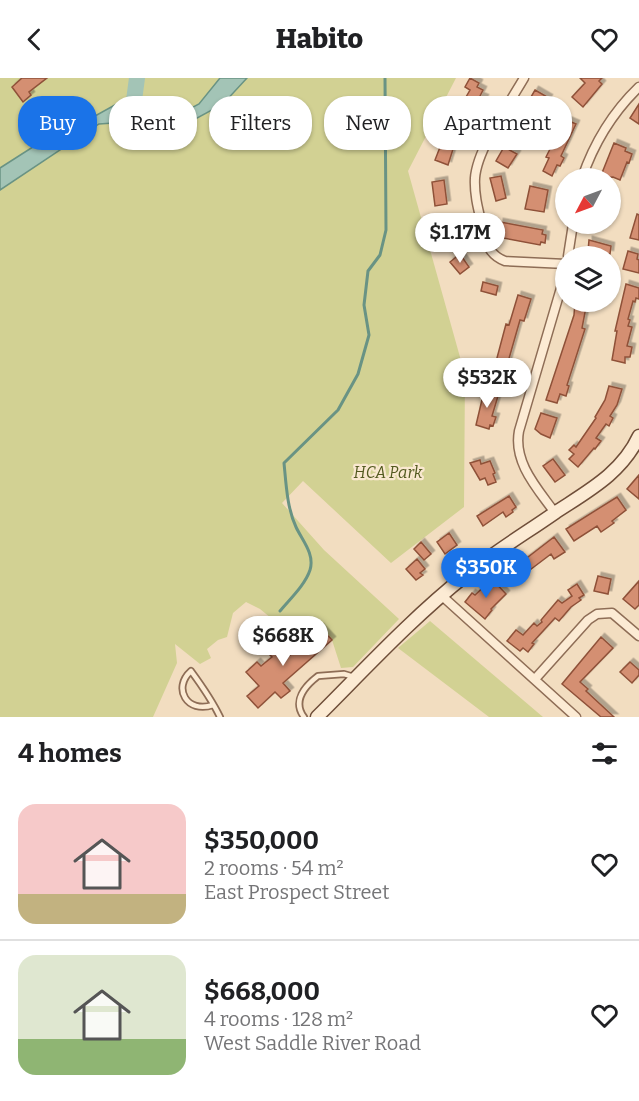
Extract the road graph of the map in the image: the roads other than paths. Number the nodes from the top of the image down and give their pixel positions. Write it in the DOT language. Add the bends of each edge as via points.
graph roads {
  1 [pos="524,78"];
  2 [pos="639,87"];
  3 [pos="585,168"];
  4 [pos="555,263"];
  5 [pos="555,308"];
  6 [pos="639,436"];
  7 [pos="555,513"];
  8 [pos="441,595"];
  9 [pos="639,636"];
  10 [pos="357,678"];
  11 [pos="535,679"];
  12 [pos="213,705"];
  13 [pos="218,717"];
  14 [pos="304,717"];
  15 [pos="319,717"];
  16 [pos="576,717"];
  1 -- 4 [label="street" via="481,154 475,176 477,201 488,247 498,258"];
  2 -- 3 [label="street" via="606,125"];
  5 -- 7 [label="street" via="519,431 518,447 523,467"];
  6 -- 7 [label="street" via="617,470"];
  7 -- 8 [label="street" via="490,556"];
  8 -- 10 [label="street"];
  8 -- 11 [label="street"];
  9 -- 11 [label="street" via="612,613 597,614"];
  10 -- 14 [label="lane" via="344,674 318,676 300,696 298,706"];
  10 -- 15 [label="street"];
  11 -- 16 [label="street"];
  12 -- 12 [label="lane" via="202,685 191,671 184,679 184,698 197,708"];
  12 -- 13 [label="lane"];
}
